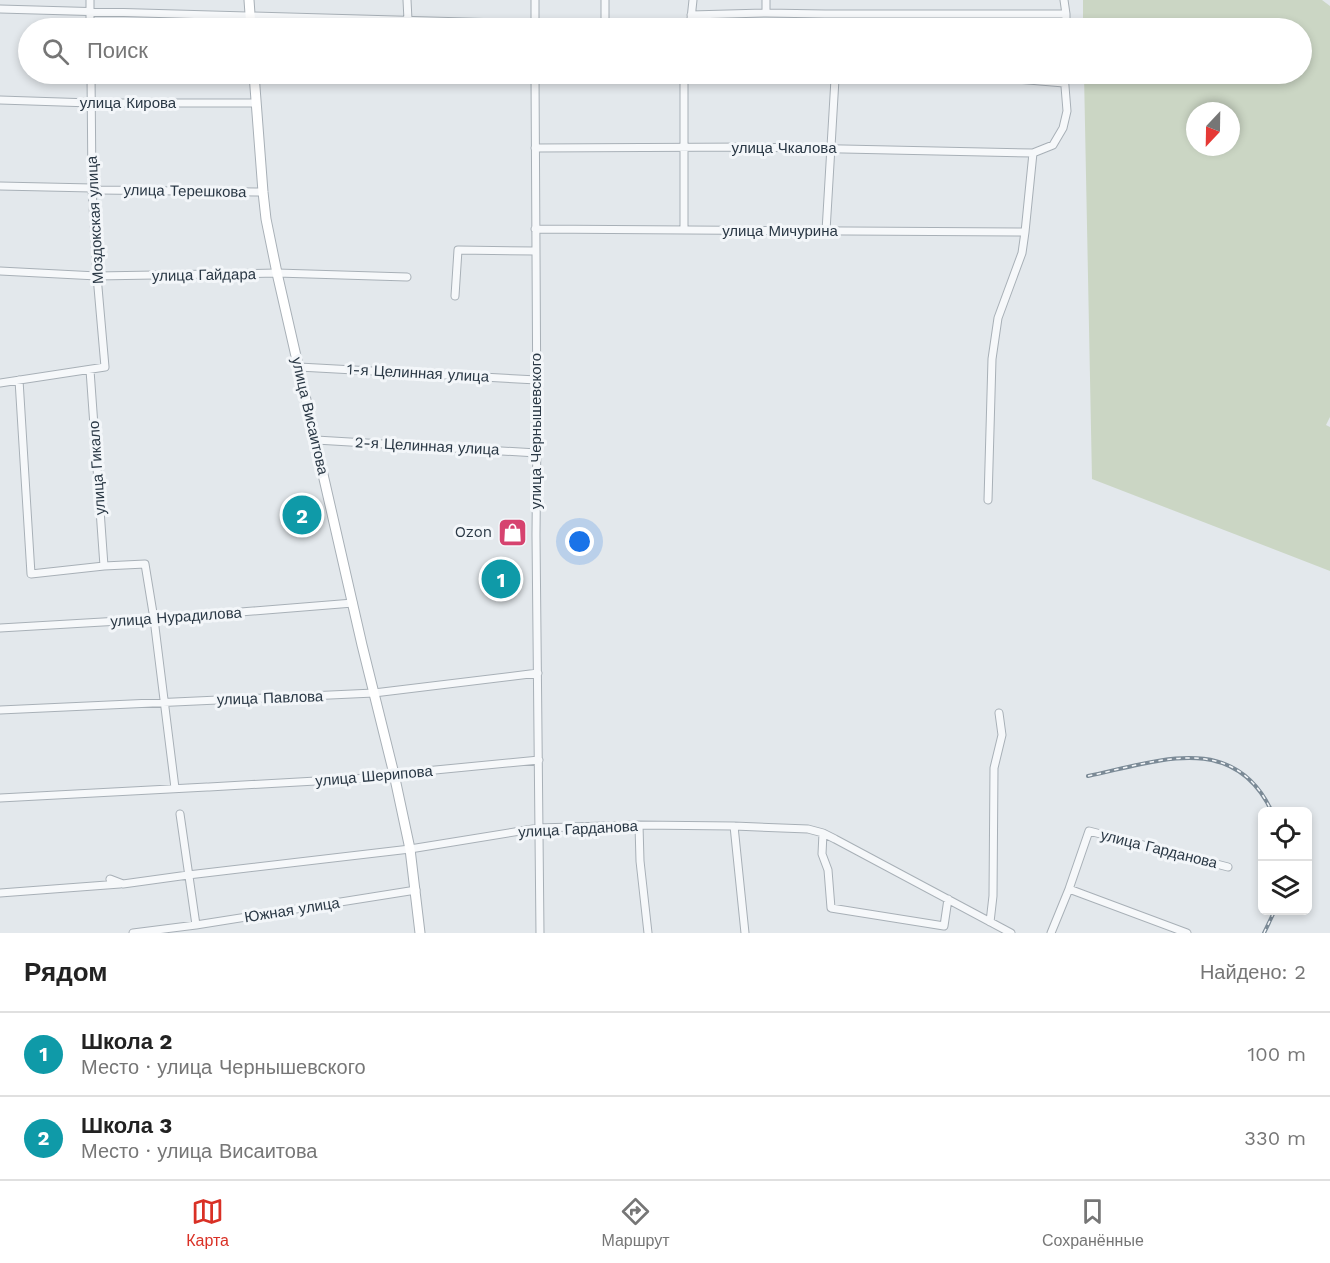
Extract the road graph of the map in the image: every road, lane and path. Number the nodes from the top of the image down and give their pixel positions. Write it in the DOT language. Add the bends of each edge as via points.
graph roads {
  1 [pos="90,0"];
  2 [pos="249,0"];
  3 [pos="407,0"];
  4 [pos="535,0"];
  5 [pos="605,0"];
  6 [pos="693,0"];
  7 [pos="766,0"];
  8 [pos="1064,0"];
  9 [pos="0,9"];
  10 [pos="90,12"];
  11 [pos="766,13"];
  12 [pos="1066,14"];
  13 [pos="691,15"];
  14 [pos="250,17"];
  15 [pos="90,18"];
  16 [pos="303,18"];
  17 [pos="408,18"];
  18 [pos="535,18"];
  19 [pos="605,18"];
  20 [pos="691,18"];
  21 [pos="1066,18"];
  22 [pos="91,84"];
  23 [pos="254,84"];
  24 [pos="535,84"];
  25 [pos="684,84"];
  26 [pos="835,84"];
  27 [pos="1064,84"];
  28 [pos="0,100"];
  29 [pos="91,103"];
  30 [pos="255,103"];
  31 [pos="535,148"];
  32 [pos="684,148"];
  33 [pos="830,148"];
  34 [pos="1033,153"];
  35 [pos="0,186"];
  36 [pos="92,188"];
  37 [pos="263,192"];
  38 [pos="535,230"];
  39 [pos="684,230"];
  40 [pos="825,231"];
  41 [pos="1025,231"];
  42 [pos="535,251"];
  43 [pos="0,271"];
  44 [pos="277,273"];
  45 [pos="97,276"];
  46 [pos="407,278"];
  47 [pos="455,296"];
  48 [pos="299,367"];
  49 [pos="90,370"];
  50 [pos="19,380"];
  51 [pos="537,380"];
  52 [pos="0,383"];
  53 [pos="316,440"];
  54 [pos="537,453"];
  55 [pos="988,500"];
  56 [pos="104,566"];
  57 [pos="353,603"];
  58 [pos="154,619"];
  59 [pos="0,628"];
  60 [pos="538,673"];
  61 [pos="374,693"];
  62 [pos="164,702"];
  63 [pos="0,710"];
  64 [pos="999,713"];
  65 [pos="539,760"];
  66 [pos="394,774"];
  67 [pos="176,788"];
  68 [pos="0,798"];
  69 [pos="180,814"];
  70 [pos="639,825"];
  71 [pos="734,826"];
  72 [pos="539,828"];
  73 [pos="823,833"];
  74 [pos="410,849"];
  75 [pos="1228,867"];
  76 [pos="188,874"];
  77 [pos="110,879"];
  78 [pos="123,884"];
  79 [pos="1069,889"];
  80 [pos="416,890"];
  81 [pos="0,893"];
  82 [pos="948,899"];
  83 [pos="990,922"];
  84 [pos="944,923"];
  85 [pos="196,925"];
  86 [pos="133,933"];
  87 [pos="420,933"];
  88 [pos="540,933"];
  89 [pos="648,933"];
  90 [pos="745,933"];
  91 [pos="944,933"];
  92 [pos="1011,933"];
  93 [pos="1051,933"];
  94 [pos="1187,933"];
  1 -- 10 [label="street"];
  2 -- 14 [label="street"];
  3 -- 17 [label="street"];
  4 -- 18 [label="street"];
  5 -- 19 [label="street"];
  6 -- 13 [label="street"];
  7 -- 11 [label="street"];
  8 -- 12 [label="street"];
  9 -- 10 [label="street"];
  10 -- 14 [label="street"];
  10 -- 15 [label="street"];
  11 -- 12 [label="street"];
  11 -- 13 [label="street"];
  12 -- 21 [label="street"];
  13 -- 20 [label="street"];
  14 -- 16 [label="street"];
  22 -- 29 [label="street, Моздокская улица"];
  23 -- 30 [label="street, улица Висаитова"];
  24 -- 31 [label="street, улица Чернышевского"];
  25 -- 32 [label="street"];
  26 -- 33 [label="street"];
  27 -- 34 [label="street" via="1063,129 1053,145"];
  28 -- 29 [label="street, улица Кирова"];
  29 -- 30 [label="street, улица Кирова"];
  29 -- 36 [label="street, Моздокская улица"];
  30 -- 37 [label="street, улица Висаитова"];
  31 -- 32 [label="street, улица Чкалова"];
  31 -- 38 [label="street, улица Чернышевского"];
  32 -- 33 [label="street, улица Чкалова"];
  32 -- 39 [label="street"];
  33 -- 34 [label="street, улица Чкалова"];
  33 -- 40 [label="street"];
  34 -- 41 [label="street"];
  35 -- 36 [label="street, улица Терешкова"];
  36 -- 37 [label="street, улица Терешкова"];
  36 -- 45 [label="street, Моздокская улица"];
  37 -- 44 [label="street, улица Висаитова"];
  38 -- 39 [label="street, улица Мичурина"];
  38 -- 42 [label="street, улица Чернышевского"];
  39 -- 40 [label="street, улица Мичурина"];
  40 -- 41 [label="street, улица Мичурина"];
  41 -- 55 [label="street" via="1022,253 998,318 992,359"];
  42 -- 47 [label="street" via="459,250"];
  42 -- 51 [label="street, улица Чернышевского"];
  43 -- 45 [label="street, улица Гайдара"];
  44 -- 45 [label="street, улица Гайдара"];
  44 -- 46 [label="street, улица Гайдара"];
  44 -- 48 [label="street, улица Висаитова"];
  45 -- 49 [label="street, Моздокская улица" via="105,367"];
  48 -- 51 [label="street, 1-я Целинная улица"];
  48 -- 53 [label="street, улица Висаитова"];
  49 -- 50 [label="street"];
  49 -- 56 [label="street, улица Гикало"];
  50 -- 52 [label="street"];
  50 -- 56 [label="street" via="31,574"];
  51 -- 54 [label="street, улица Чернышевского"];
  53 -- 54 [label="street, 2-я Целинная улица"];
  53 -- 57 [label="street, улица Висаитова"];
  54 -- 60 [label="street, улица Чернышевского"];
  56 -- 58 [label="street" via="145,564"];
  57 -- 58 [label="street, улица Нурадилова"];
  57 -- 61 [label="street, улица Висаитова"];
  58 -- 59 [label="street, улица Нурадилова"];
  58 -- 62 [label="street"];
  60 -- 61 [label="street, улица Павлова"];
  60 -- 65 [label="street, улица Чернышевского"];
  61 -- 62 [label="street, улица Павлова"];
  61 -- 66 [label="street, улица Висаитова"];
  62 -- 63 [label="street, улица Павлова"];
  62 -- 67 [label="street"];
  64 -- 83 [label="street" via="1002,735 993,768"];
  65 -- 66 [label="street, улица Шерипова"];
  65 -- 72 [label="street, улица Чернышевского"];
  66 -- 67 [label="street, улица Шерипова"];
  66 -- 74 [label="street, улица Висаитова"];
  67 -- 68 [label="street, улица Шерипова"];
  69 -- 76 [label="street"];
  70 -- 71 [label="street, улица Гарданова"];
  70 -- 72 [label="street, улица Гарданова"];
  70 -- 89 [label="street"];
  71 -- 73 [label="street, улица Гарданова"];
  71 -- 90 [label="street"];
  72 -- 74 [label="street, улица Гарданова"];
  72 -- 88 [label="street, улица Чернышевского"];
  73 -- 82 [label="street, улица Гарданова"];
  73 -- 84 [label="street" via="822,855 828,870 831,908"];
  74 -- 76 [label="street, улица Гарданова"];
  74 -- 80 [label="street, улица Висаитова"];
  75 -- 79 [label="street, улица Гарданова" via="1089,831"];
  76 -- 78 [label="street, улица Гарданова"];
  76 -- 85 [label="street"];
  77 -- 78 [label="street, улица Гарданова"];
  78 -- 81 [label="street, улица Гарданова"];
  79 -- 93 [label="street"];
  79 -- 94 [label="street"];
  80 -- 85 [label="street, Южная улица"];
  80 -- 87 [label="street, улица Висаитова"];
  82 -- 83 [label="street, улица Гарданова"];
  82 -- 84 [label="street"];
  83 -- 92 [label="street, улица Гарданова"];
  84 -- 91 [label="street"];
  85 -- 86 [label="street, Южная улица"];
}
